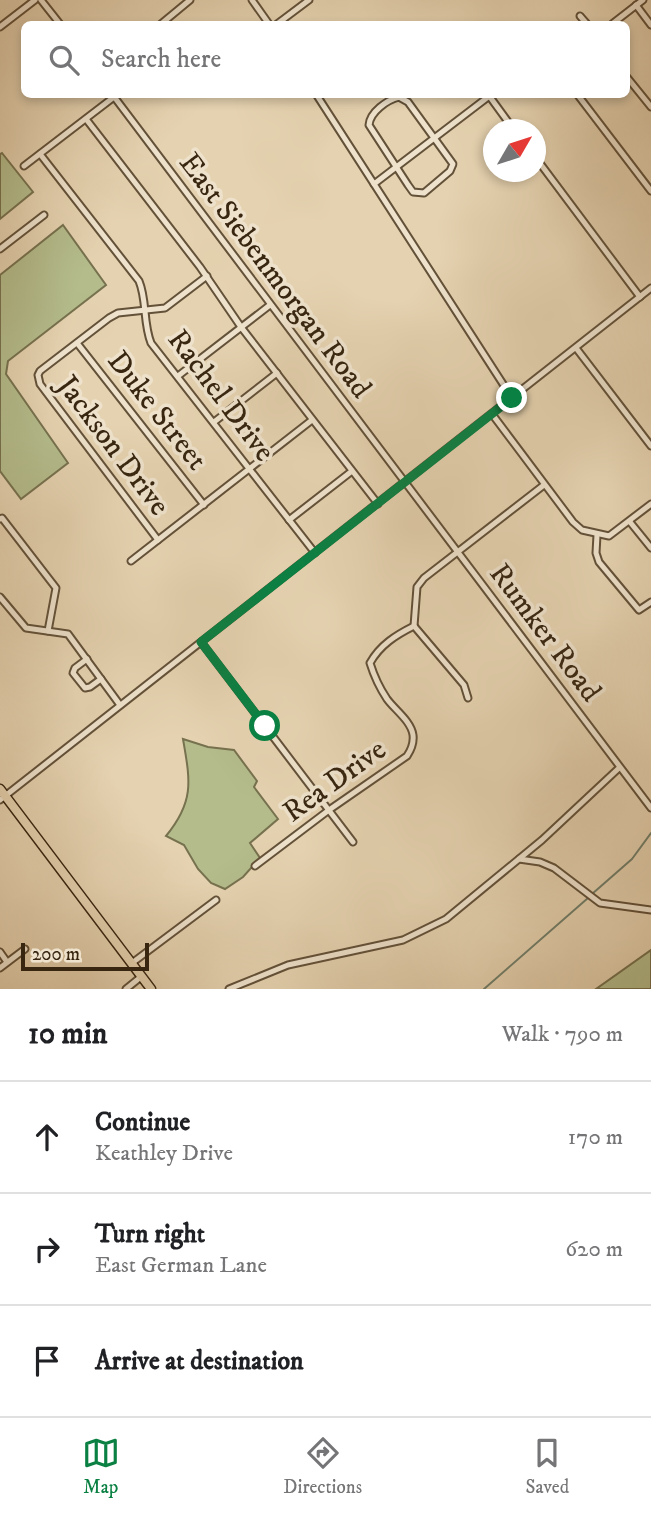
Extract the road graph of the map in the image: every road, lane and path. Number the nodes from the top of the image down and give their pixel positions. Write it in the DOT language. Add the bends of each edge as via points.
graph roads {
  1 [pos="35,0"];
  2 [pos="41,0"];
  3 [pos="190,0"];
  4 [pos="252,0"];
  5 [pos="309,0"];
  6 [pos="643,0"];
  7 [pos="636,5"];
  8 [pos="580,16"];
  9 [pos="58,21"];
  10 [pos="165,21"];
  11 [pos="267,21"];
  12 [pos="281,21"];
  13 [pos="584,21"];
  14 [pos="616,21"];
  15 [pos="651,25"];
  16 [pos="0,27"];
  17 [pos="630,81"];
  18 [pos="111,98"];
  19 [pos="115,98"];
  20 [pos="319,98"];
  21 [pos="396,98"];
  22 [pos="401,98"];
  23 [pos="488,98"];
  24 [pos="492,98"];
  25 [pos="580,98"];
  26 [pos="651,107"];
  27 [pos="86,119"];
  28 [pos="507,119"];
  29 [pos="435,139"];
  30 [pos="40,154"];
  31 [pos="24,166"];
  32 [pos="396,168"];
  33 [pos="546,171"];
  34 [pos="374,184"];
  35 [pos="651,191"];
  36 [pos="44,215"];
  37 [pos="0,249"];
  38 [pos="207,276"];
  39 [pos="651,288"];
  40 [pos="640,297"];
  41 [pos="270,305"];
  42 [pos="145,310"];
  43 [pos="241,327"];
  44 [pos="77,343"];
  45 [pos="576,348"];
  46 [pos="277,373"];
  47 [pos="178,376"];
  48 [pos="512,398"];
  49 [pos="492,414"];
  50 [pos="312,419"];
  51 [pos="214,422"];
  52 [pos="651,446"];
  53 [pos="249,469"];
  54 [pos="352,471"];
  55 [pos="404,484"];
  56 [pos="544,485"];
  57 [pos="378,503"];
  58 [pos="651,504"];
  59 [pos="204,505"];
  60 [pos="1,518"];
  61 [pos="289,520"];
  62 [pos="630,522"];
  63 [pos="597,535"];
  64 [pos="158,540"];
  65 [pos="651,548"];
  66 [pos="457,552"];
  67 [pos="315,553"];
  68 [pos="131,561"];
  69 [pos="0,597"];
  70 [pos="651,602"];
  71 [pos="414,626"];
  72 [pos="48,631"];
  73 [pos="201,642"];
  74 [pos="87,659"];
  75 [pos="101,679"];
  76 [pos="468,698"];
  77 [pos="120,705"];
  78 [pos="619,768"];
  79 [pos="2,795"];
  80 [pos="651,808"];
  81 [pos="329,810"];
  82 [pos="353,842"];
  83 [pos="519,859"];
  84 [pos="255,866"];
  85 [pos="216,900"];
  86 [pos="651,910"];
  87 [pos="25,949"];
  88 [pos="0,952"];
  89 [pos="7,962"];
  90 [pos="132,964"];
  91 [pos="0,968"];
  92 [pos="142,976"];
  93 [pos="126,989"];
  94 [pos="152,989"];
  95 [pos="229,989"];
  1 -- 16 [label="street"];
  2 -- 9 [label="street"];
  3 -- 10 [label="street"];
  4 -- 11 [label="street"];
  5 -- 12 [label="street"];
  6 -- 7 [label="street"];
  7 -- 14 [label="street"];
  7 -- 15 [label="street"];
  8 -- 13 [label="street"];
  17 -- 26 [label="street"];
  18 -- 27 [label="street"];
  19 -- 41 [label="street, East Siebenmorgan Road"];
  20 -- 34 [label="street"];
  21 -- 32 [label="street" via="371,116 369,125"];
  22 -- 29 [label="street"];
  23 -- 29 [label="street"];
  24 -- 28 [label="street"];
  25 -- 35 [label="street"];
  27 -- 30 [label="street"];
  27 -- 38 [label="street"];
  29 -- 32 [label="street"];
  29 -- 32 [label="street" via="452,168 427,190 414,191"];
  30 -- 31 [label="street"];
  30 -- 42 [label="street, Rachel Drive" via="139,281"];
  32 -- 34 [label="street"];
  33 -- 40 [label="street"];
  34 -- 48 [label="street"];
  36 -- 37 [label="street"];
  38 -- 42 [label="street" via="165,308"];
  38 -- 43 [label="street"];
  39 -- 40 [label="street"];
  40 -- 45 [label="street"];
  41 -- 43 [label="street"];
  41 -- 55 [label="street, East Siebenmorgan Road"];
  42 -- 44 [label="street" via="118,313"];
  42 -- 47 [label="street, Rachel Drive" via="151,343"];
  43 -- 46 [label="street"];
  43 -- 47 [label="street"];
  44 -- 59 [label="street, Duke Street"];
  44 -- 64 [label="street, Jackson Drive" via="40,371 40,384"];
  45 -- 48 [label="street"];
  45 -- 52 [label="street"];
  46 -- 50 [label="street"];
  46 -- 51 [label="street"];
  47 -- 51 [label="street, Rachel Drive"];
  48 -- 49 [label="street"];
  49 -- 55 [label="street"];
  49 -- 56 [label="street"];
  50 -- 53 [label="street"];
  50 -- 54 [label="street"];
  51 -- 53 [label="street, Rachel Drive"];
  53 -- 59 [label="street"];
  53 -- 61 [label="street, Rachel Drive"];
  54 -- 57 [label="street"];
  54 -- 61 [label="street"];
  55 -- 57 [label="street"];
  55 -- 66 [label="street, Rumker Road"];
  56 -- 63 [label="street" via="573,522"];
  56 -- 66 [label="street"];
  57 -- 67 [label="street"];
  58 -- 62 [label="street"];
  59 -- 64 [label="street"];
  60 -- 72 [label="street" via="56,588"];
  61 -- 67 [label="street, Rachel Drive"];
  62 -- 63 [label="street" via="609,536"];
  62 -- 65 [label="street"];
  63 -- 70 [label="street" via="596,553 611,579 639,610"];
  64 -- 68 [label="street"];
  66 -- 71 [label="street" via="416,587"];
  66 -- 78 [label="street, Rumker Road"];
  67 -- 73 [label="street"];
  69 -- 72 [label="street" via="26,628"];
  71 -- 76 [label="street" via="464,685"];
  71 -- 81 [label="street, Rea Drive" via="377,650 370,663 387,699 410,727 412,748"];
  72 -- 74 [label="street" via="68,634"];
  73 -- 77 [label="street"];
  73 -- 81 [label="street"];
  74 -- 75 [label="street"];
  74 -- 75 [label="street" via="74,670 79,680 87,688"];
  75 -- 77 [label="street"];
  77 -- 79 [label="street"];
  78 -- 80 [label="street, Rumker Road"];
  78 -- 83 [label="street"];
  79 -- 90 [label="highway"];
  81 -- 82 [label="street"];
  81 -- 84 [label="street, Rea Drive"];
  83 -- 86 [label="street" via="554,868 600,903"];
  83 -- 95 [label="street" via="446,919 403,940 288,965"];
  85 -- 90 [label="street"];
  87 -- 89 [label="street"];
  88 -- 89 [label="street"];
  89 -- 91 [label="street"];
  90 -- 92 [label="highway"];
  92 -- 93 [label="street"];
  92 -- 94 [label="highway"];
}
